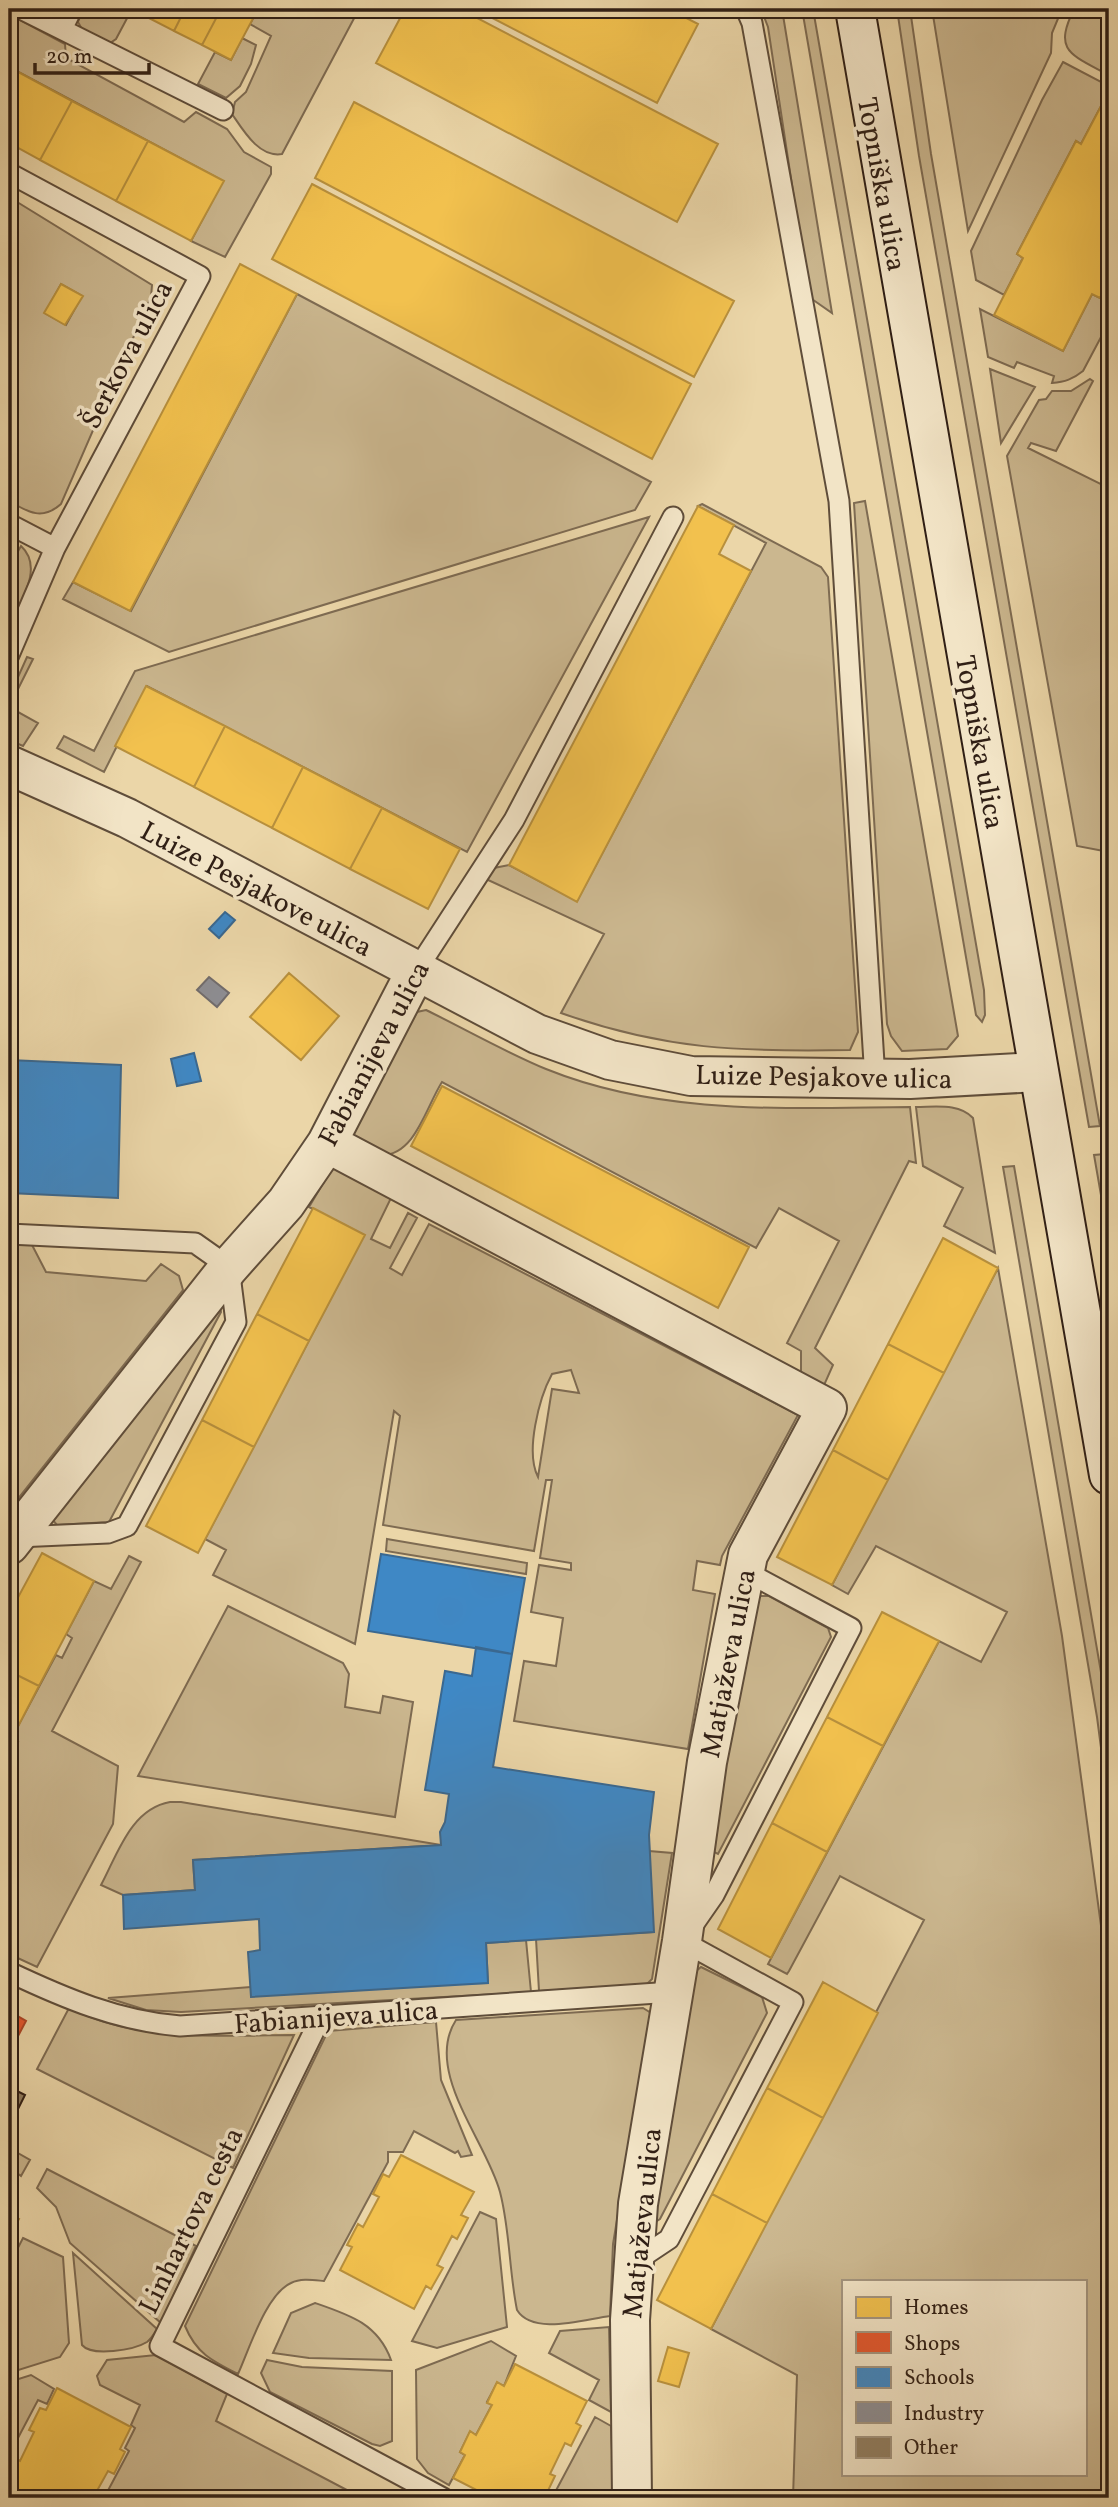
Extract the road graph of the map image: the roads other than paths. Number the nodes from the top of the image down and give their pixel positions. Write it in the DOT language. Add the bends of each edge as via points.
graph roads {
  1 [pos="21,9"];
  2 [pos="72,9"];
  3 [pos="746,9"];
  4 [pos="855,9"];
  5 [pos="62,29"];
  6 [pos="223,110"];
  7 [pos="9,173"];
  8 [pos="673,517"];
  9 [pos="9,524"];
  10 [pos="55,548"];
  11 [pos="9,655"];
  12 [pos="9,765"];
  13 [pos="416,971"];
  14 [pos="1038,1072"];
  15 [pos="875,1079"];
  16 [pos="327,1143"];
  17 [pos="9,1234"];
  18 [pos="229,1267"];
  19 [pos="1109,1475"];
  20 [pos="12,1541"];
  21 [pos="743,1570"];
  22 [pos="682,1941"];
  23 [pos="9,1972"];
  24 [pos="672,1992"];
  25 [pos="320,2018"];
  26 [pos="632,2263"];
  27 [pos="443,2498"];
  28 [pos="632,2498"];
  1 -- 5 [label="lane"];
  2 -- 5 [label="lane"];
  3 -- 15 [label="lane" via="839,501"];
  4 -- 14 [label="street, Topniška ulica"];
  5 -- 6 [label="lane"];
  7 -- 10 [label="lane, Šerkova ulica" via="200,276"];
  8 -- 13 [label="lane, Fabianijeva ulica" via="514,820"];
  9 -- 10 [label="lane"];
  10 -- 11 [label="lane, Šerkova ulica"];
  12 -- 13 [label="street, Luize Pesjakove ulica" via="127,818"];
  13 -- 15 [label="street, Luize Pesjakove ulica" via="537,1034 610,1060 703,1077"];
  13 -- 16 [label="street, Fabianijeva ulica"];
  14 -- 15 [label="street, Luize Pesjakove ulica"];
  14 -- 19 [label="street, Topniška ulica"];
  16 -- 18 [label="street, Fabianijeva ulica" via="286,1203"];
  16 -- 21 [label="street, Matjaževa ulica" via="827,1408"];
  17 -- 18 [label="lane" via="195,1243"];
  18 -- 20 [label="street, Fabianijeva ulica"];
  18 -- 20 [label="lane" via="236,1322 127,1526 107,1533"];
  21 -- 22 [label="street, Matjaževa ulica" via="707,1762"];
  21 -- 22 [label="lane" via="851,1628 714,1895"];
  22 -- 24 [label="street, Matjaževa ulica"];
  22 -- 26 [label="lane" via="793,2002 669,2239"];
  23 -- 25 [label="lane, Fabianijeva ulica" via="69,1999 154,2024"];
  24 -- 25 [label="lane, Fabianijeva ulica"];
  24 -- 26 [label="street, Matjaževa ulica"];
  25 -- 27 [label="lane, Linhartova cesta" via="160,2346"];
  26 -- 28 [label="street, Matjaževa ulica"];
}
